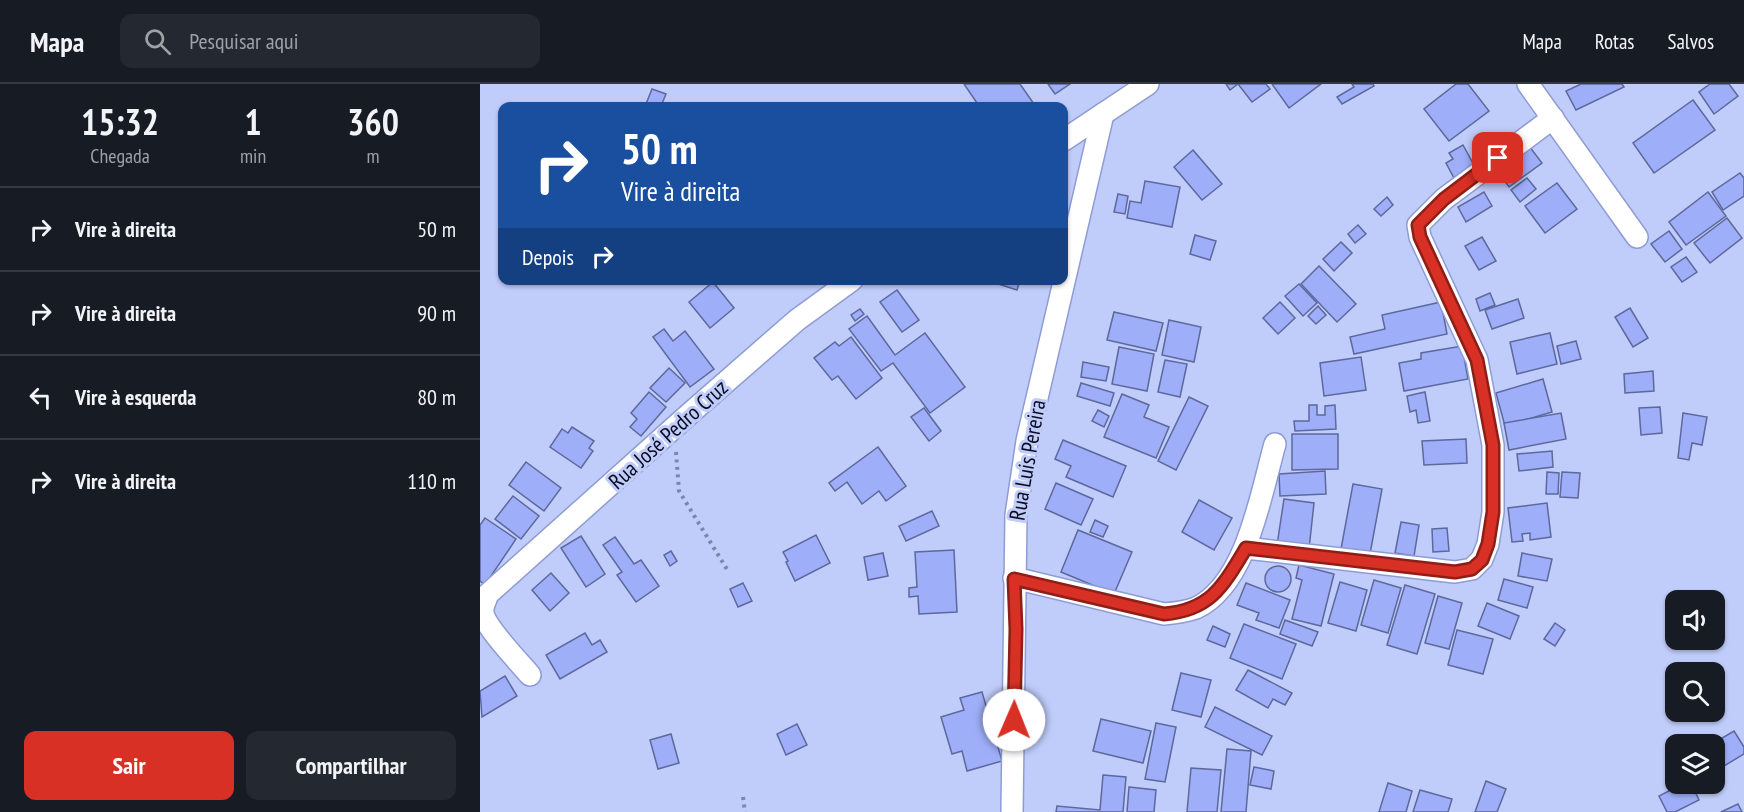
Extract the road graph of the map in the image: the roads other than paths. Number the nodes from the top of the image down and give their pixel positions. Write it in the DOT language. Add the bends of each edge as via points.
graph roads {
  1 [pos="1148,84"];
  2 [pos="1528,84"];
  3 [pos="1103,114"];
  4 [pos="1553,118"];
  5 [pos="1068,137"];
  6 [pos="1637,237"];
  7 [pos="1068,267"];
  8 [pos="845,285"];
  9 [pos="1064,285"];
  10 [pos="1275,444"];
  11 [pos="1246,548"];
  12 [pos="1014,579"];
  13 [pos="484,591"];
  14 [pos="530,675"];
  15 [pos="1012,812"];
  1 -- 3 [label="street"];
  2 -- 4 [label="street"];
  3 -- 5 [label="street"];
  3 -- 7 [label="street, Rua Luis Pereira"];
  4 -- 6 [label="street"];
  4 -- 11 [label="street" via="1444,199 1418,225 1477,360 1493,445 1493,512 1482,560 1472,569 1455,572"];
  8 -- 13 [label="street, Rua José Pedro Cruz" via="796,320"];
  9 -- 12 [label="street, Rua Luis Pereira" via="1028,441 1016,514"];
  10 -- 11 [label="street"];
  11 -- 12 [label="street" via="1218,590 1198,607 1183,612 1140,610"];
  12 -- 15 [label="street, Rua Luis Pereira"];
  13 -- 14 [label="street" via="487,624"];
}
